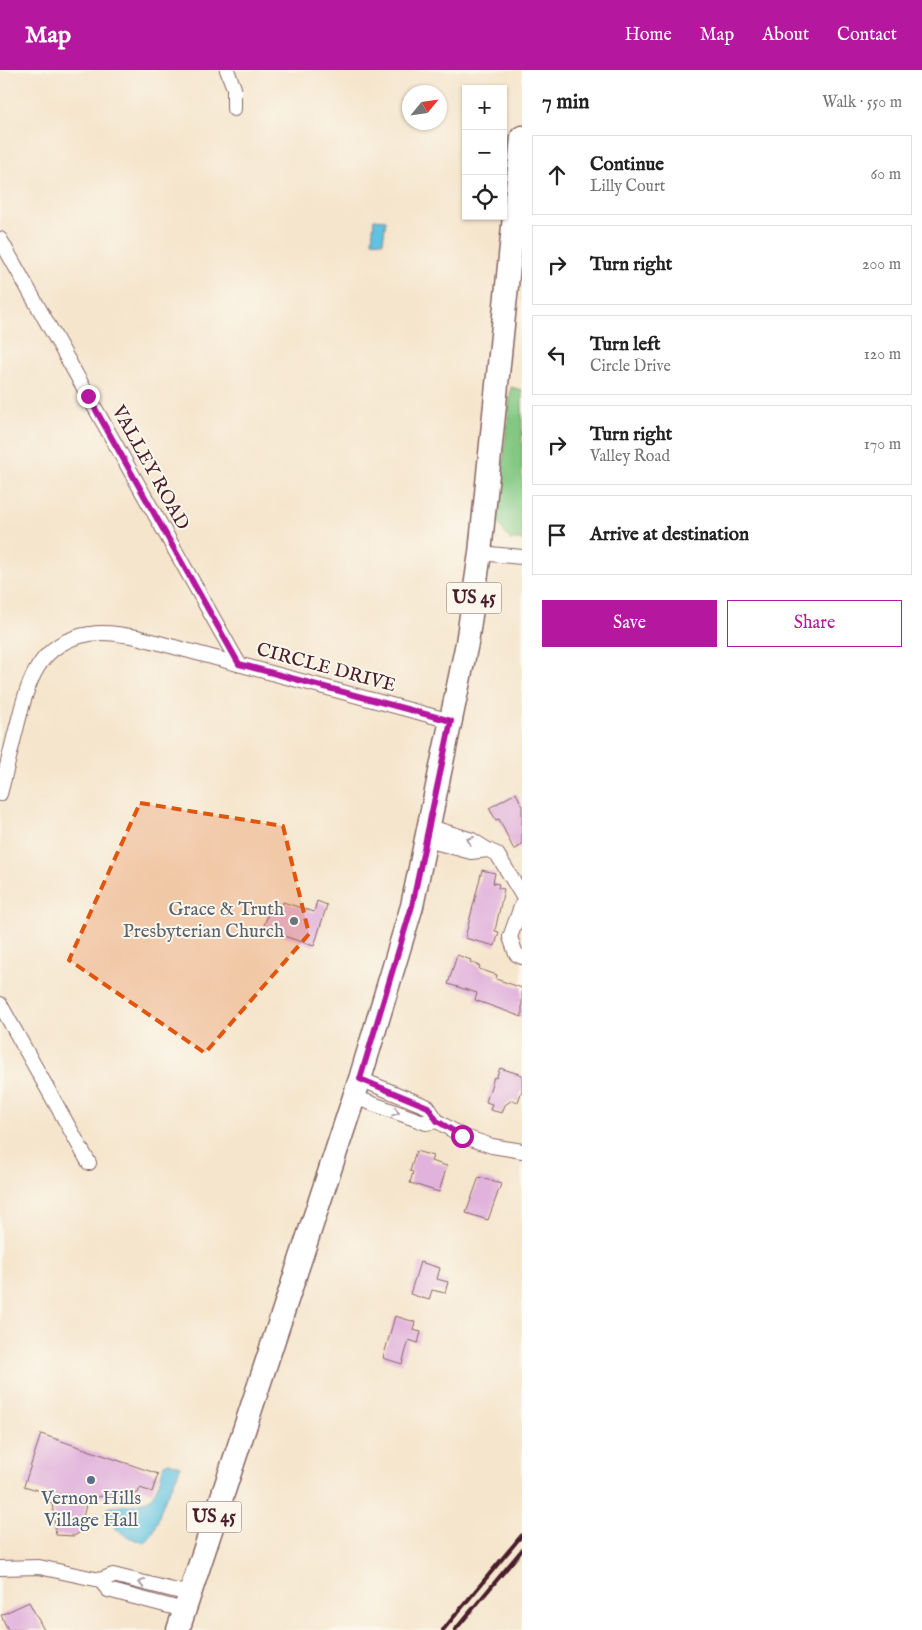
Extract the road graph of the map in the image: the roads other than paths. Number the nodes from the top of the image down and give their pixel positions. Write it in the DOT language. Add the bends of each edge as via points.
graph roads {
  1 [pos="227,70"];
  2 [pos="234,109"];
  3 [pos="522,137"];
  4 [pos="0,239"];
  5 [pos="480,553"];
  6 [pos="522,557"];
  7 [pos="239,664"];
  8 [pos="451,721"];
  9 [pos="0,794"];
  10 [pos="428,834"];
  11 [pos="522,895"];
  12 [pos="522,904"];
  13 [pos="522,957"];
  14 [pos="0,1004"];
  15 [pos="357,1088"];
  16 [pos="437,1121"];
  17 [pos="522,1151"];
  18 [pos="89,1162"];
  19 [pos="0,1568"];
  20 [pos="183,1612"];
  1 -- 2 [label="street" via="234,88"];
  3 -- 5 [label="main road, US 45"];
  4 -- 7 [label="street, VALLEY ROAD"];
  5 -- 6 [label="street"];
  5 -- 8 [label="main road, US 45" via="468,643"];
  7 -- 8 [label="street, CIRCLE DRIVE"];
  7 -- 9 [label="street, CIRCLE DRIVE" via="136,637 91,634 71,639 45,656 27,687"];
  8 -- 10 [label="main road, US 45"];
  10 -- 11 [label="street" via="472,840 497,854"];
  10 -- 15 [label="main road, US 45" via="412,906"];
  12 -- 13 [label="street" via="510,937 516,954"];
  14 -- 18 [label="street"];
  15 -- 16 [label="street, one-way" via="426,1123"];
  15 -- 16 [label="street" via="428,1107"];
  15 -- 20 [label="main road, US 45"];
  16 -- 17 [label="street" via="462,1136"];
  19 -- 20 [label="street" via="39,1567 100,1580 113,1575"];
}
